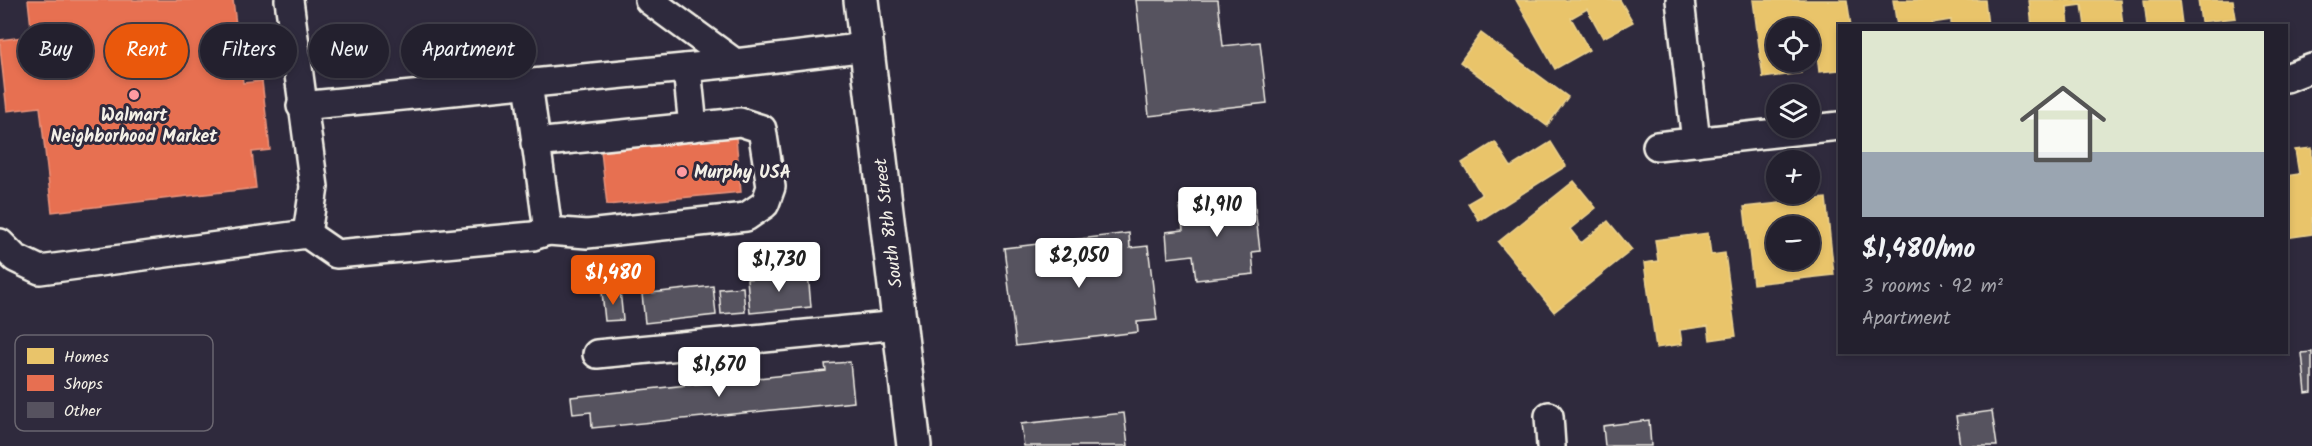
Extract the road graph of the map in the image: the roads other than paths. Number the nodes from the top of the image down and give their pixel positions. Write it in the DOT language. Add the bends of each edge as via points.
graph roads {
  1 [pos="289,0"];
  2 [pos="649,0"];
  3 [pos="861,0"];
  4 [pos="1680,0"];
  5 [pos="867,47"];
  6 [pos="735,63"];
  7 [pos="687,68"];
  8 [pos="2312,68"];
  9 [pos="2288,77"];
  10 [pos="528,83"];
  11 [pos="301,106"];
  12 [pos="1838,126"];
  13 [pos="693,127"];
  14 [pos="1696,142"];
  15 [pos="535,143"];
  16 [pos="1657,146"];
  17 [pos="548,231"];
  18 [pos="307,234"];
  19 [pos="0,243"];
  20 [pos="899,325"];
  21 [pos="597,354"];
  22 [pos="1549,416"];
  23 [pos="914,446"];
  24 [pos="1551,446"];
  1 -- 11 [label="street"];
  2 -- 6 [label="street"];
  3 -- 5 [label="main road, South 8th Street"];
  4 -- 14 [label="street"];
  5 -- 6 [label="street"];
  5 -- 20 [label="main road, South 8th Street"];
  6 -- 7 [label="street"];
  7 -- 10 [label="street"];
  7 -- 13 [label="street"];
  8 -- 9 [label="street"];
  10 -- 11 [label="street"];
  10 -- 15 [label="street"];
  11 -- 18 [label="street" via="314,187"];
  12 -- 14 [label="street"];
  13 -- 15 [label="street"];
  13 -- 17 [label="street" via="740,122 762,129 771,187 765,204 746,217 587,234"];
  14 -- 16 [label="street"];
  15 -- 17 [label="street"];
  17 -- 18 [label="street" via="532,236 336,255"];
  18 -- 19 [label="street" via="40,270 15,258"];
  20 -- 21 [label="street"];
  20 -- 23 [label="main road, South 8th Street"];
  22 -- 24 [label="street"];
}
